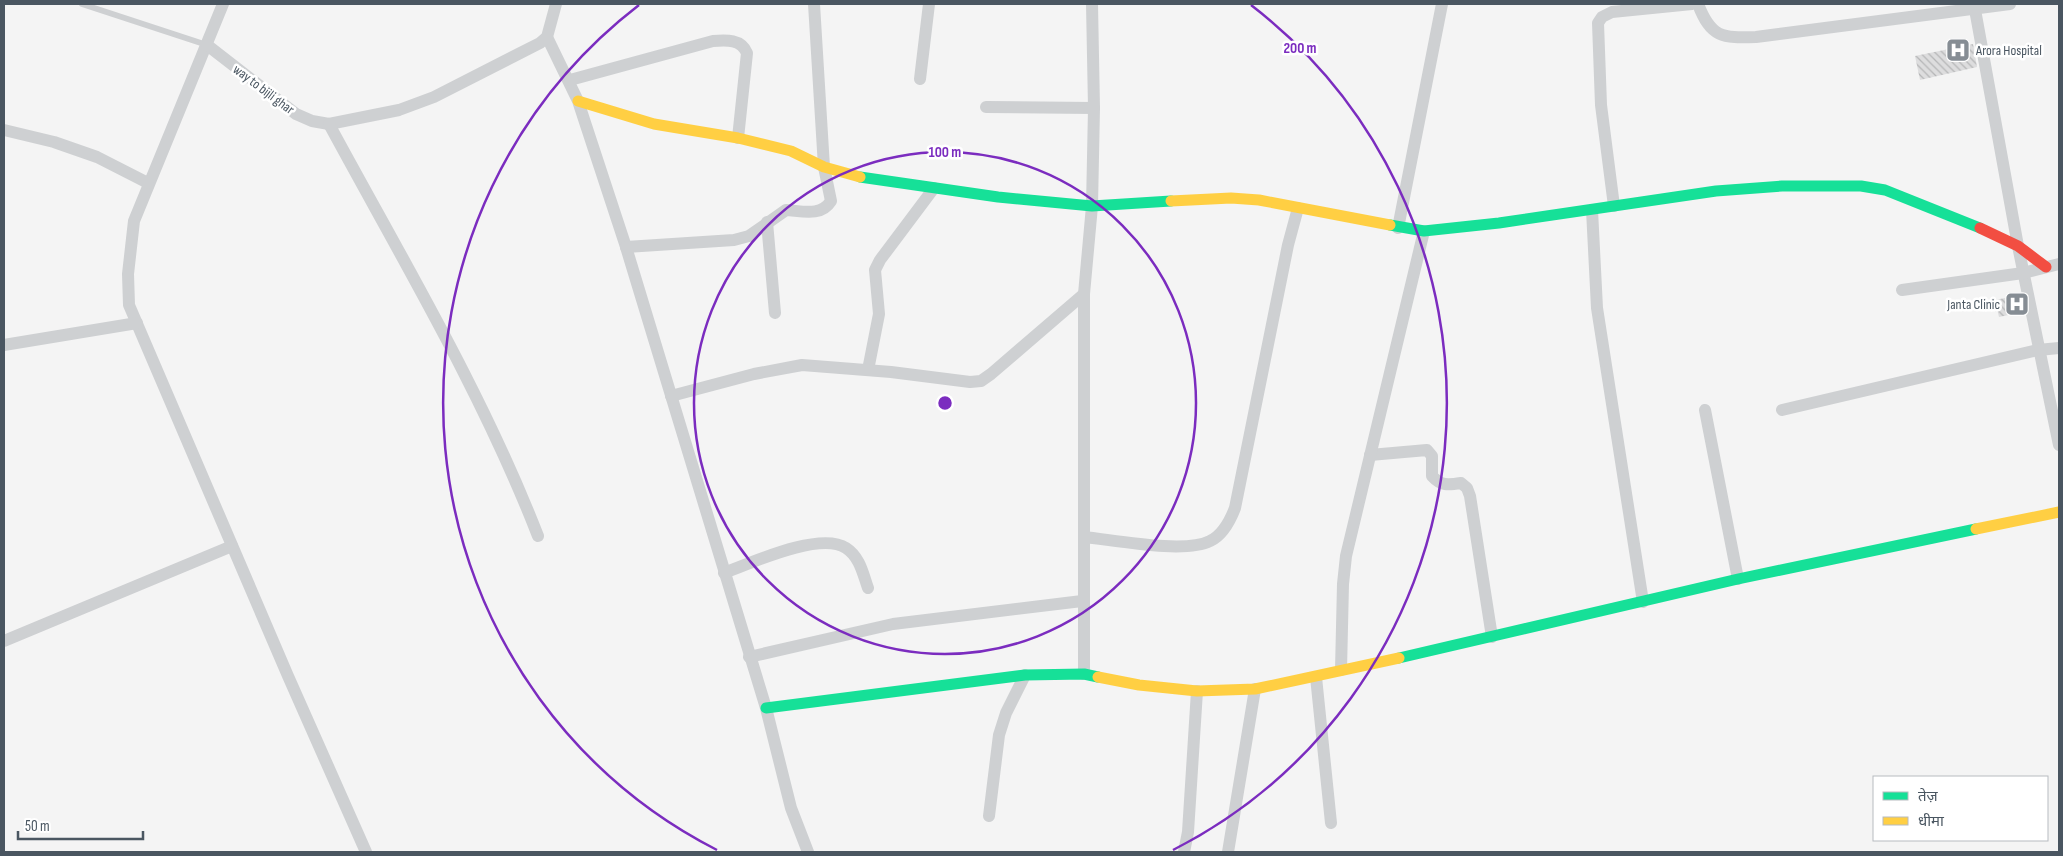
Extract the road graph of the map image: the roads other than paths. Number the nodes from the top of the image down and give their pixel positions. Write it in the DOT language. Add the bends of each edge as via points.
graph roads {
  1 [pos="82,4"];
  2 [pos="223,4"];
  3 [pos="556,4"];
  4 [pos="814,4"];
  5 [pos="930,4"];
  6 [pos="1092,4"];
  7 [pos="1442,4"];
  8 [pos="1692,4"];
  9 [pos="1698,4"];
  10 [pos="2010,4"];
  11 [pos="1975,7"];
  12 [pos="547,37"];
  13 [pos="207,45"];
  14 [pos="920,79"];
  15 [pos="570,80"];
  16 [pos="578,101"];
  17 [pos="986,107"];
  18 [pos="1094,108"];
  19 [pos="329,124"];
  20 [pos="4,130"];
  21 [pos="738,138"];
  22 [pos="824,167"];
  23 [pos="148,183"];
  24 [pos="934,188"];
  25 [pos="1092,206"];
  26 [pos="1614,206"];
  27 [pos="1298,208"];
  28 [pos="1592,210"];
  29 [pos="767,222"];
  30 [pos="1398,228"];
  31 [pos="1424,231"];
  32 [pos="2018,246"];
  33 [pos="626,247"];
  34 [pos="2059,264"];
  35 [pos="2046,267"];
  36 [pos="2023,273"];
  37 [pos="1902,290"];
  38 [pos="1084,294"];
  39 [pos="774,313"];
  40 [pos="137,323"];
  41 [pos="4,345"];
  42 [pos="2059,348"];
  43 [pos="2039,351"];
  44 [pos="868,370"];
  45 [pos="671,396"];
  46 [pos="1705,410"];
  47 [pos="1782,410"];
  48 [pos="2059,445"];
  49 [pos="1370,455"];
  50 [pos="2059,512"];
  51 [pos="538,536"];
  52 [pos="1084,537"];
  53 [pos="232,546"];
  54 [pos="724,573"];
  55 [pos="1738,579"];
  56 [pos="868,588"];
  57 [pos="1082,601"];
  58 [pos="1643,602"];
  59 [pos="1492,637"];
  60 [pos="4,642"];
  61 [pos="748,656"];
  62 [pos="1341,670"];
  63 [pos="1084,674"];
  64 [pos="1025,675"];
  65 [pos="1316,677"];
  66 [pos="1255,689"];
  67 [pos="1197,691"];
  68 [pos="766,708"];
  69 [pos="989,816"];
  70 [pos="1332,823"];
  71 [pos="366,852"];
  72 [pos="808,852"];
  73 [pos="1184,852"];
  74 [pos="1228,852"];
  1 -- 13 [label="lane"];
  2 -- 13 [label="street"];
  3 -- 12 [label="street"];
  4 -- 22 [label="street"];
  5 -- 14 [label="street"];
  6 -- 18 [label="street"];
  7 -- 30 [label="street"];
  8 -- 26 [label="street" via="1612,12 1598,23 1600,105"];
  9 -- 11 [label="street" via="1710,29 1736,38"];
  10 -- 11 [label="street"];
  11 -- 32 [label="street"];
  12 -- 15 [label="street"];
  12 -- 19 [label="street, way to bijli ghar" via="434,97 399,110"];
  13 -- 19 [label="street, way to bijli ghar" via="296,114"];
  13 -- 23 [label="street"];
  15 -- 16 [label="street"];
  15 -- 21 [label="street" via="714,41 737,42 747,53"];
  16 -- 21 [label="street" via="654,124"];
  16 -- 33 [label="street"];
  17 -- 18 [label="street"];
  18 -- 25 [label="street"];
  19 -- 51 [label="street" via="458,360 519,487"];
  20 -- 23 [label="street" via="97,157"];
  21 -- 22 [label="street" via="792,151"];
  22 -- 24 [label="street" via="865,178"];
  22 -- 29 [label="street" via="831,201 827,208 817,212 786,210"];
  23 -- 40 [label="street" via="134,221 129,249 129,305"];
  24 -- 25 [label="street"];
  24 -- 44 [label="street" via="875,270 879,314"];
  25 -- 27 [label="street" via="1231,198"];
  25 -- 38 [label="street"];
  26 -- 28 [label="street"];
  26 -- 32 [label="street" via="1716,191 1782,186 1861,186 1886,190"];
  27 -- 30 [label="street"];
  27 -- 52 [label="street" via="1229,524 1211,541 1184,547"];
  28 -- 31 [label="street"];
  28 -- 58 [label="street" via="1597,308"];
  29 -- 33 [label="street" via="749,236 734,240"];
  29 -- 39 [label="street"];
  30 -- 31 [label="street"];
  31 -- 49 [label="street"];
  32 -- 35 [label="street"];
  32 -- 36 [label="street"];
  33 -- 45 [label="street"];
  34 -- 35 [label="street"];
  35 -- 36 [label="street"];
  36 -- 37 [label="street"];
  36 -- 43 [label="street"];
  38 -- 44 [label="street" via="980,381"];
  38 -- 52 [label="street"];
  40 -- 41 [label="street"];
  40 -- 53 [label="street"];
  42 -- 43 [label="street"];
  43 -- 47 [label="street"];
  43 -- 48 [label="street"];
  44 -- 45 [label="street" via="802,365 783,367"];
  45 -- 54 [label="street"];
  46 -- 55 [label="street"];
  49 -- 59 [label="street" via="1427,450 1432,456 1432,476 1438,483 1461,483 1467,488"];
  49 -- 62 [label="street" via="1346,556"];
  50 -- 55 [label="street"];
  52 -- 57 [label="street"];
  53 -- 60 [label="street"];
  53 -- 71 [label="street"];
  54 -- 56 [label="street" via="802,546 838,544 855,557"];
  54 -- 61 [label="street"];
  55 -- 58 [label="street"];
  57 -- 61 [label="street" via="893,624"];
  57 -- 63 [label="street"];
  58 -- 59 [label="street"];
  59 -- 62 [label="street"];
  61 -- 68 [label="street"];
  62 -- 65 [label="street"];
  63 -- 64 [label="street"];
  63 -- 67 [label="street" via="1139,685"];
  64 -- 68 [label="street"];
  64 -- 69 [label="street" via="1006,713 1000,735"];
  65 -- 66 [label="street"];
  65 -- 70 [label="street"];
  66 -- 67 [label="street"];
  66 -- 74 [label="street"];
  67 -- 73 [label="street"];
  68 -- 72 [label="street" via="791,808"];
}
